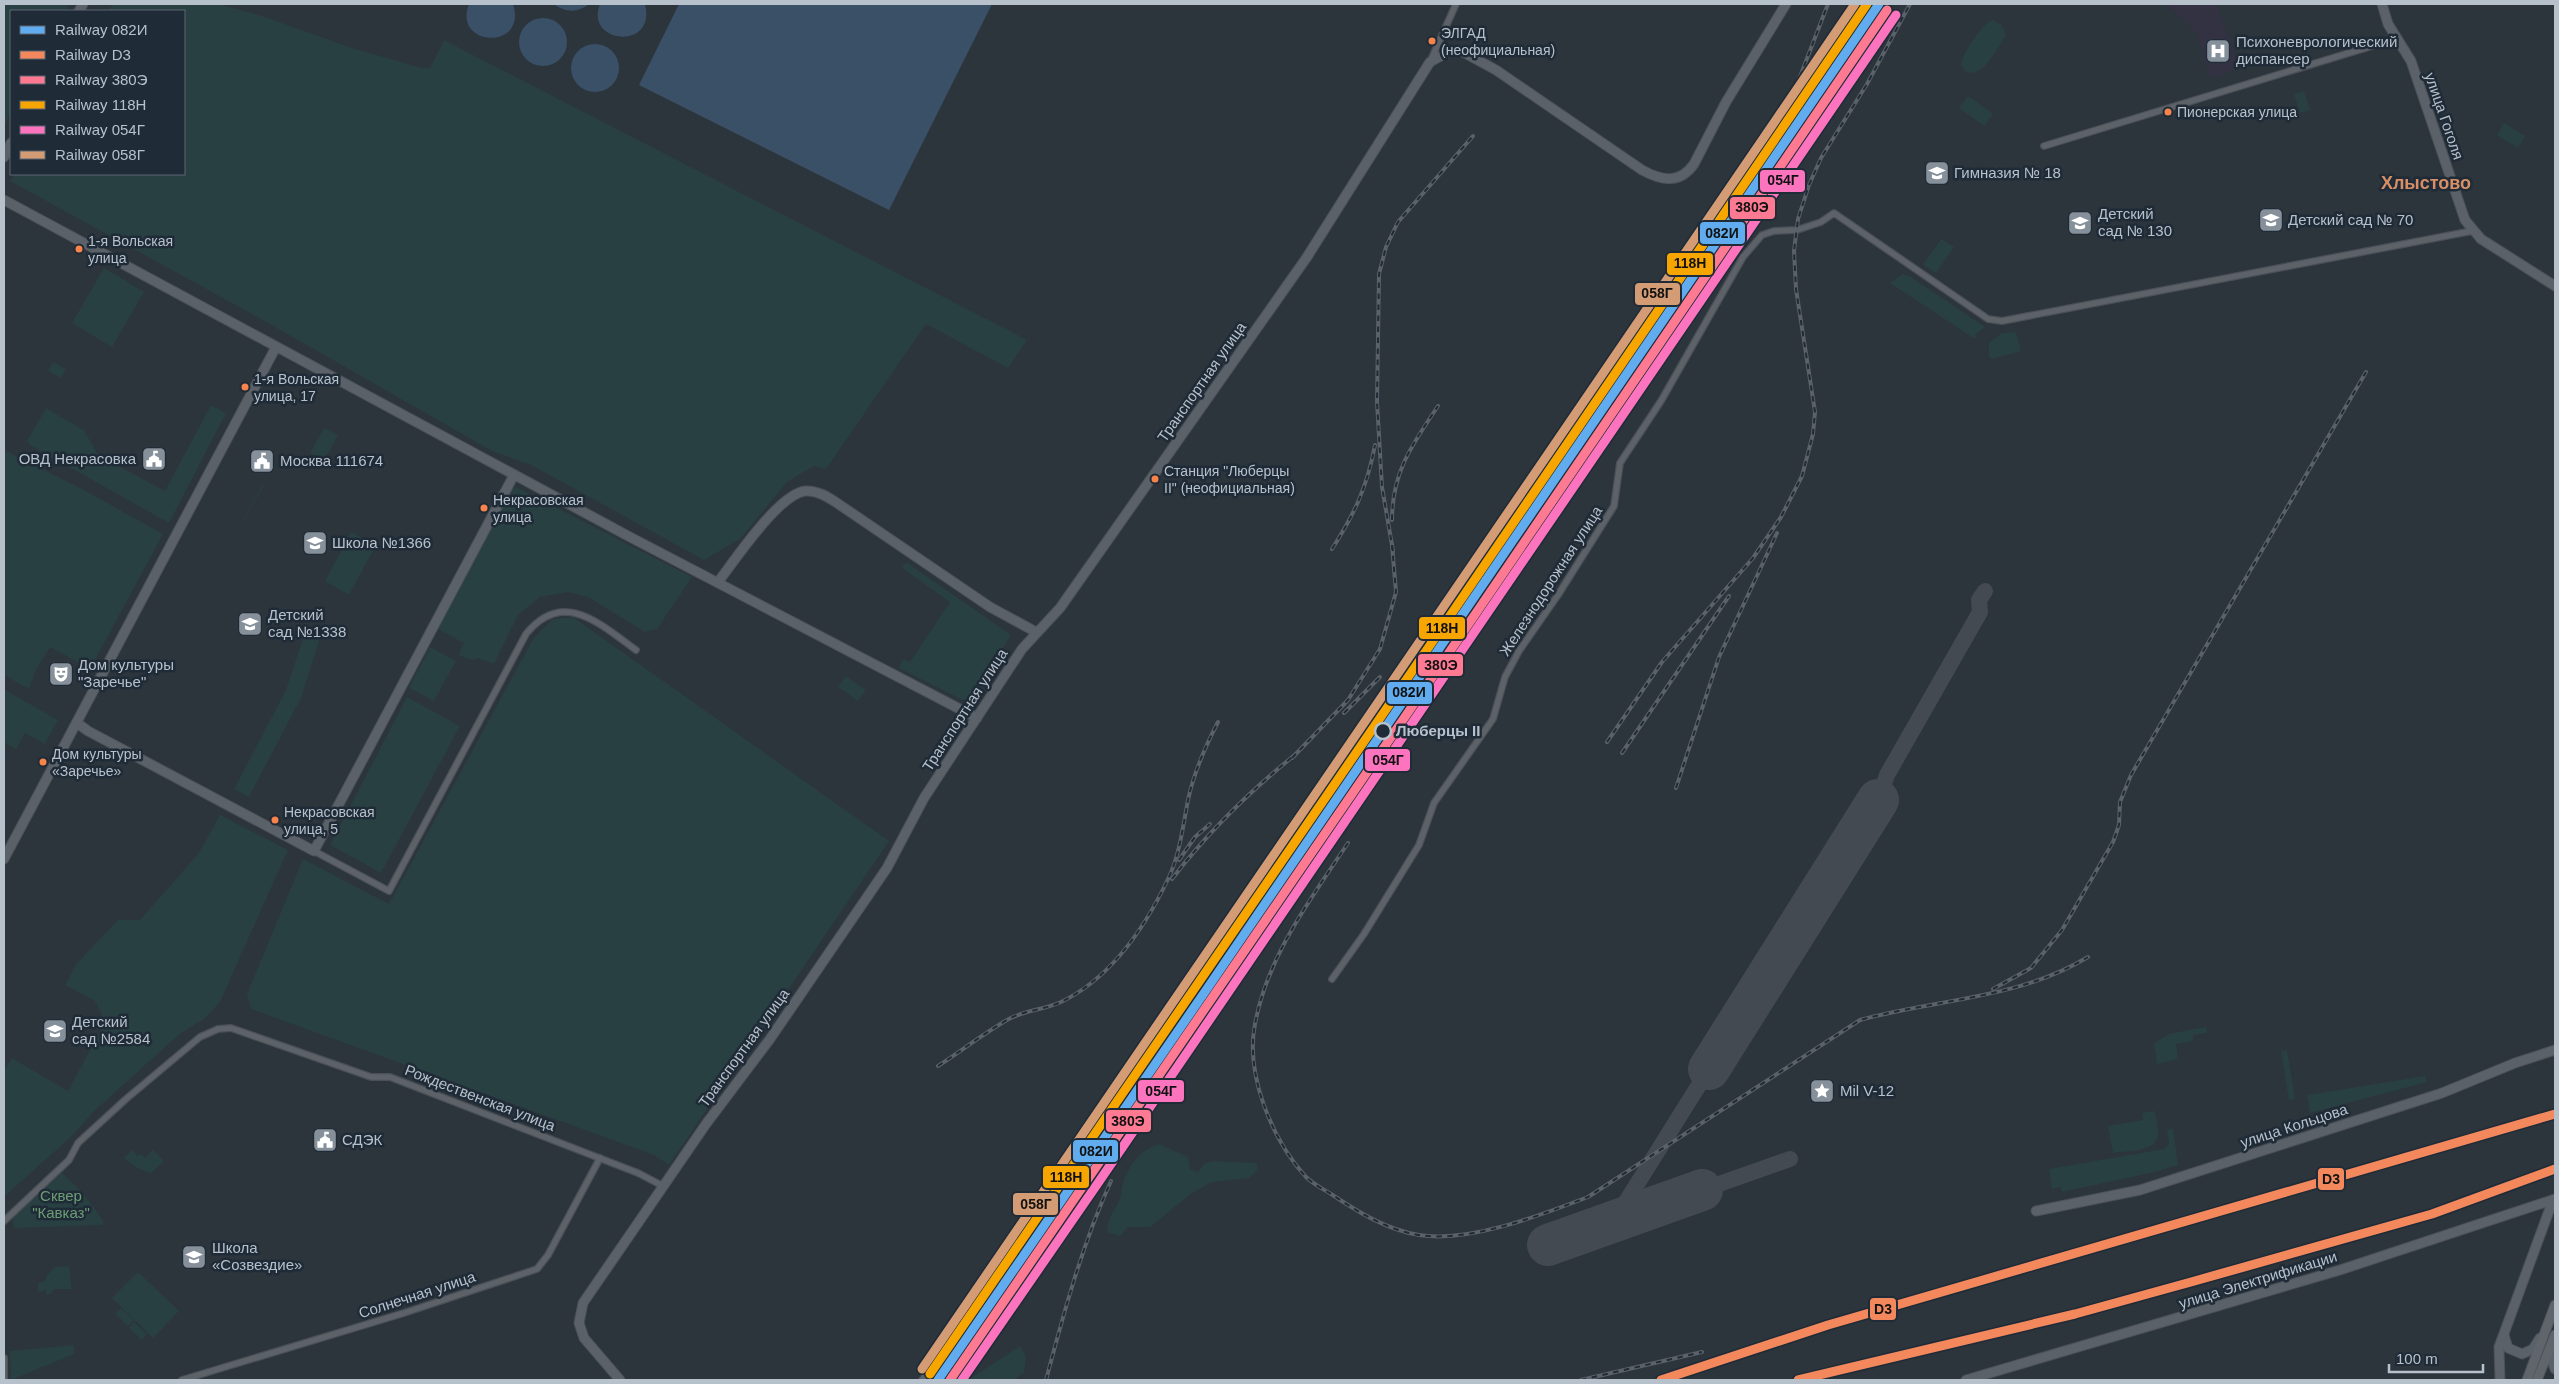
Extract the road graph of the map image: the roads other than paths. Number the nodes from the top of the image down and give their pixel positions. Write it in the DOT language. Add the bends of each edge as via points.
graph roads {
  1 [pos="1456,4"];
  2 [pos="1786,4"];
  3 [pos="2382,4"];
  4 [pos="2395,39"];
  5 [pos="1430,62"];
  6 [pos="10,145"];
  7 [pos="2044,146"];
  8 [pos="4,158"];
  9 [pos="4,200"];
  10 [pos="2472,230"];
  11 [pos="2555,286"];
  12 [pos="276,347"];
  13 [pos="514,475"];
  14 [pos="718,582"];
  15 [pos="1036,632"];
  16 [pos="636,650"];
  17 [pos="977,718"];
  18 [pos="77,723"];
  19 [pos="314,851"];
  20 [pos="4,859"];
  21 [pos="1332,979"];
  22 [pos="2555,1050"];
  23 [pos="600,1158"];
  24 [pos="663,1186"];
  25 [pos="2554,1199"];
  26 [pos="2536,1206"];
  27 [pos="2036,1211"];
  28 [pos="4,1221"];
  29 [pos="2545,1221"];
  30 [pos="982,1297"];
  31 [pos="2555,1305"];
  32 [pos="2548,1325"];
  33 [pos="2504,1332"];
  34 [pos="2555,1336"];
  35 [pos="4,1358"];
  36 [pos="2555,1370"];
  37 [pos="4,1380"];
  38 [pos="182,1380"];
  39 [pos="620,1380"];
  40 [pos="922,1380"];
  41 [pos="1966,1380"];
  42 [pos="2500,1380"];
  43 [pos="2527,1380"];
  44 [pos="2537,1380"];
  1 -- 5 [label="street"];
  2 -- 5 [label="street" via="1726,102 1694,164 1688,172 1670,180 1642,170 1496,70 1461,51 1450,51"];
  3 -- 4 [label="street, улица Гоголя"];
  4 -- 7 [label="street"];
  4 -- 10 [label="street, улица Гоголя" via="2411,61 2460,208"];
  5 -- 15 [label="street, Транспортная улица" via="1302,264 1060,608"];
  6 -- 8 [label="street"];
  9 -- 12 [label="street"];
  10 -- 11 [label="street, улица Гоголя" via="2481,240"];
  10 -- 21 [label="street, Железнодорожная улица" via="1997,321 1988,319 1834,213 1821,222 1797,230 1762,235 1743,257 1661,401 1620,463 1614,506 1519,651 1505,677 1492,719 1434,803 1419,845"];
  12 -- 13 [label="street"];
  12 -- 18 [label="street"];
  13 -- 14 [label="street"];
  13 -- 19 [label="street"];
  14 -- 15 [label="street" via="782,503 793,495 810,491 837,503 990,607"];
  14 -- 17 [label="street"];
  15 -- 17 [label="street, Транспортная улица"];
  16 -- 19 [label="street" via="595,621 574,611 550,614 536,622 526,634 389,891"];
  17 -- 24 [label="street, Транспортная улица" via="924,798 887,868 770,1039"];
  18 -- 19 [label="street"];
  18 -- 20 [label="street"];
  22 -- 27 [label="street, улица Кольцова" via="2442,1093 2140,1190"];
  23 -- 24 [label="street, Рождественская улица"];
  23 -- 28 [label="street, Рождественская улица" via="390,1076 370,1077 241,1030 218,1029 200,1038 126,1099 78,1143 69,1160"];
  23 -- 38 [label="street, Солнечная улица" via="548,1255 536,1268 404,1313"];
  24 -- 39 [label="street, Транспортная улица" via="583,1303 579,1322 584,1338"];
  25 -- 26 [label="street, улица Электрификации"];
  25 -- 29 [label="street"];
  26 -- 29 [label="street"];
  26 -- 41 [label="street, улица Электрификации" via="2340,1270"];
  29 -- 33 [label="street"];
  30 -- 40 [label="street" via="961,1331"];
  31 -- 32 [label="main road"];
  32 -- 33 [label="street" via="2533,1349 2522,1354 2508,1348"];
  32 -- 43 [label="main road"];
  33 -- 42 [label="street" via="2500,1347"];
  34 -- 36 [label="street" via="2551,1352"];
  34 -- 44 [label="main road"];
  35 -- 37 [label="street"];
}
